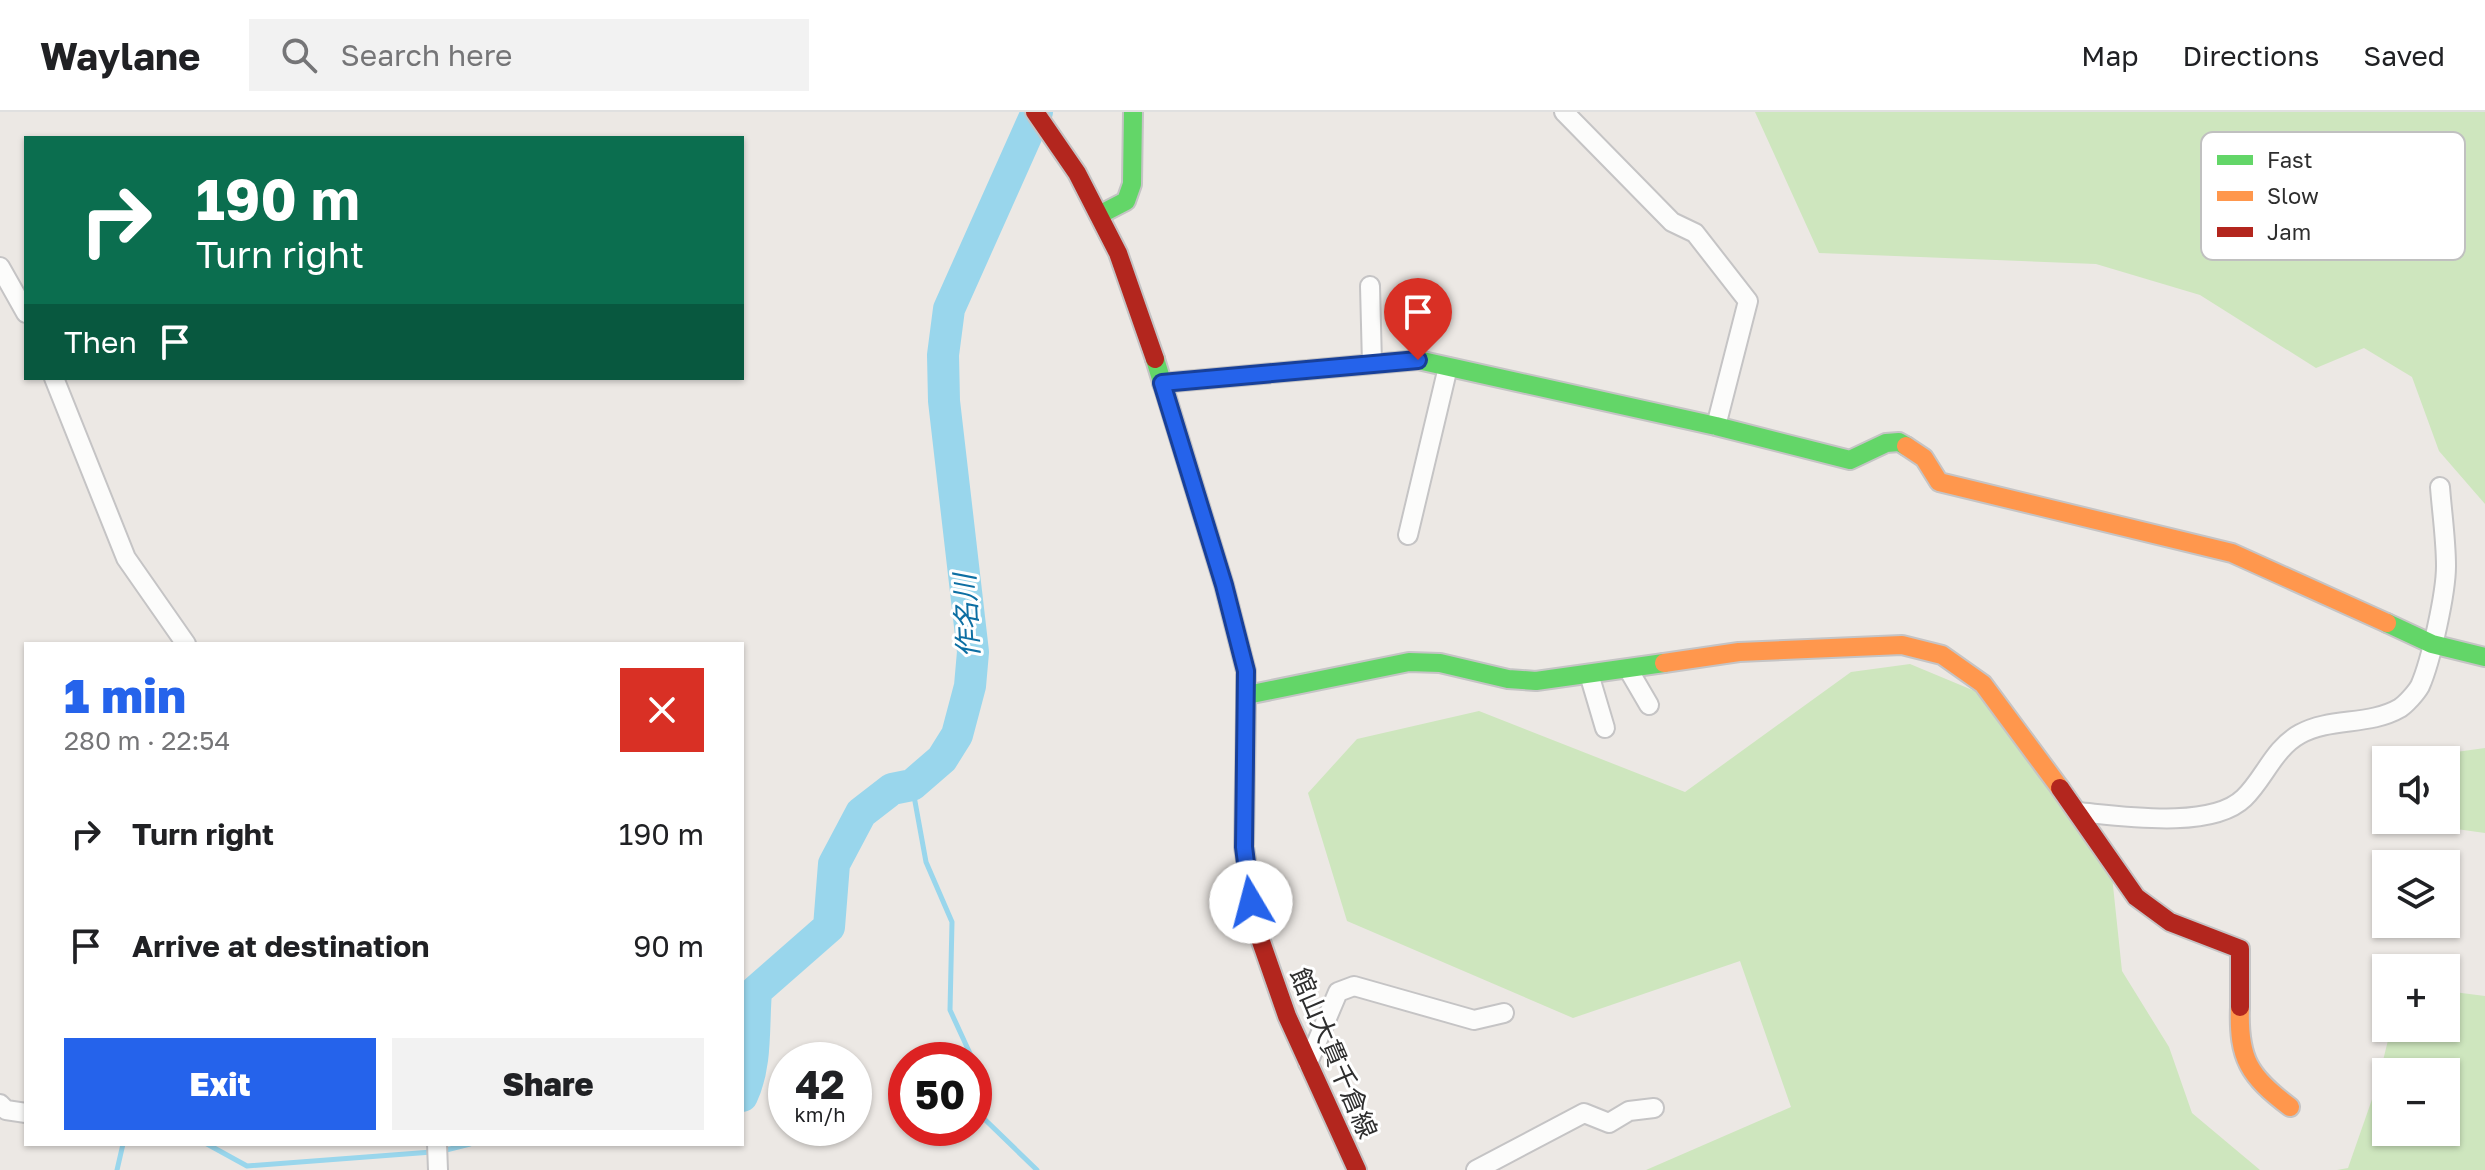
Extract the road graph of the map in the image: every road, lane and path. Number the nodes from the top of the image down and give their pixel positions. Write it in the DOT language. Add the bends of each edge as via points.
graph roads {
  1 [pos="1035,112"];
  2 [pos="1133,112"];
  3 [pos="1564,112"];
  4 [pos="1099,215"];
  5 [pos="0,267"];
  6 [pos="1370,286"];
  7 [pos="24,309"];
  8 [pos="1372,364"];
  9 [pos="1448,367"];
  10 [pos="55,380"];
  11 [pos="1162,383"];
  12 [pos="1716,426"];
  13 [pos="2440,487"];
  14 [pos="1408,535"];
  15 [pos="185,642"];
  16 [pos="2432,644"];
  17 [pos="2485,657"];
  18 [pos="1628,669"];
  19 [pos="1589,674"];
  20 [pos="1247,695"];
  21 [pos="1649,705"];
  22 [pos="1605,728"];
  23 [pos="2078,812"];
  24 [pos="1504,1013"];
  25 [pos="1308,1063"];
  26 [pos="0,1104"];
  27 [pos="2290,1107"];
  28 [pos="1654,1108"];
  29 [pos="24,1113"];
  30 [pos="437,1146"];
  31 [pos="438,1170"];
  32 [pos="1357,1170"];
  33 [pos="1476,1170"];
  1 -- 4 [label="street, 館山大貫千倉線"];
  2 -- 4 [label="street" via="1132,184 1126,201"];
  3 -- 12 [label="street" via="1672,222 1695,233 1748,301"];
  4 -- 11 [label="street, 館山大貫千倉線" via="1133,292"];
  5 -- 7 [label="street"];
  6 -- 8 [label="street"];
  8 -- 9 [label="street" via="1418,360"];
  8 -- 11 [label="street"];
  9 -- 12 [label="street"];
  9 -- 14 [label="street"];
  10 -- 15 [label="street" via="126,558"];
  11 -- 20 [label="street, 館山大貫千倉線" via="1224,585"];
  12 -- 16 [label="street" via="1850,460 1899,442 1924,458 1939,482 2232,553"];
  13 -- 16 [label="street" via="2446,569"];
  16 -- 17 [label="street"];
  16 -- 23 [label="street" via="2419,687 2402,707 2297,735 2230,809 2188,818"];
  18 -- 19 [label="street"];
  18 -- 21 [label="street"];
  18 -- 23 [label="street" via="1739,652 1921,648 1960,665 1983,684"];
  19 -- 20 [label="street" via="1536,681 1409,662"];
  19 -- 22 [label="street"];
  20 -- 25 [label="street, 館山大貫千倉線" via="1247,876 1271,975"];
  23 -- 27 [label="street" via="2145,906 2170,922 2240,949 2240,1049 2256,1079"];
  24 -- 25 [label="street" via="1474,1020 1354,986 1338,992"];
  25 -- 32 [label="street, 館山大貫千倉線"];
  26 -- 29 [label="street"];
  28 -- 33 [label="street" via="1629,1111 1609,1123 1584,1113"];
  30 -- 31 [label="street"];
}
